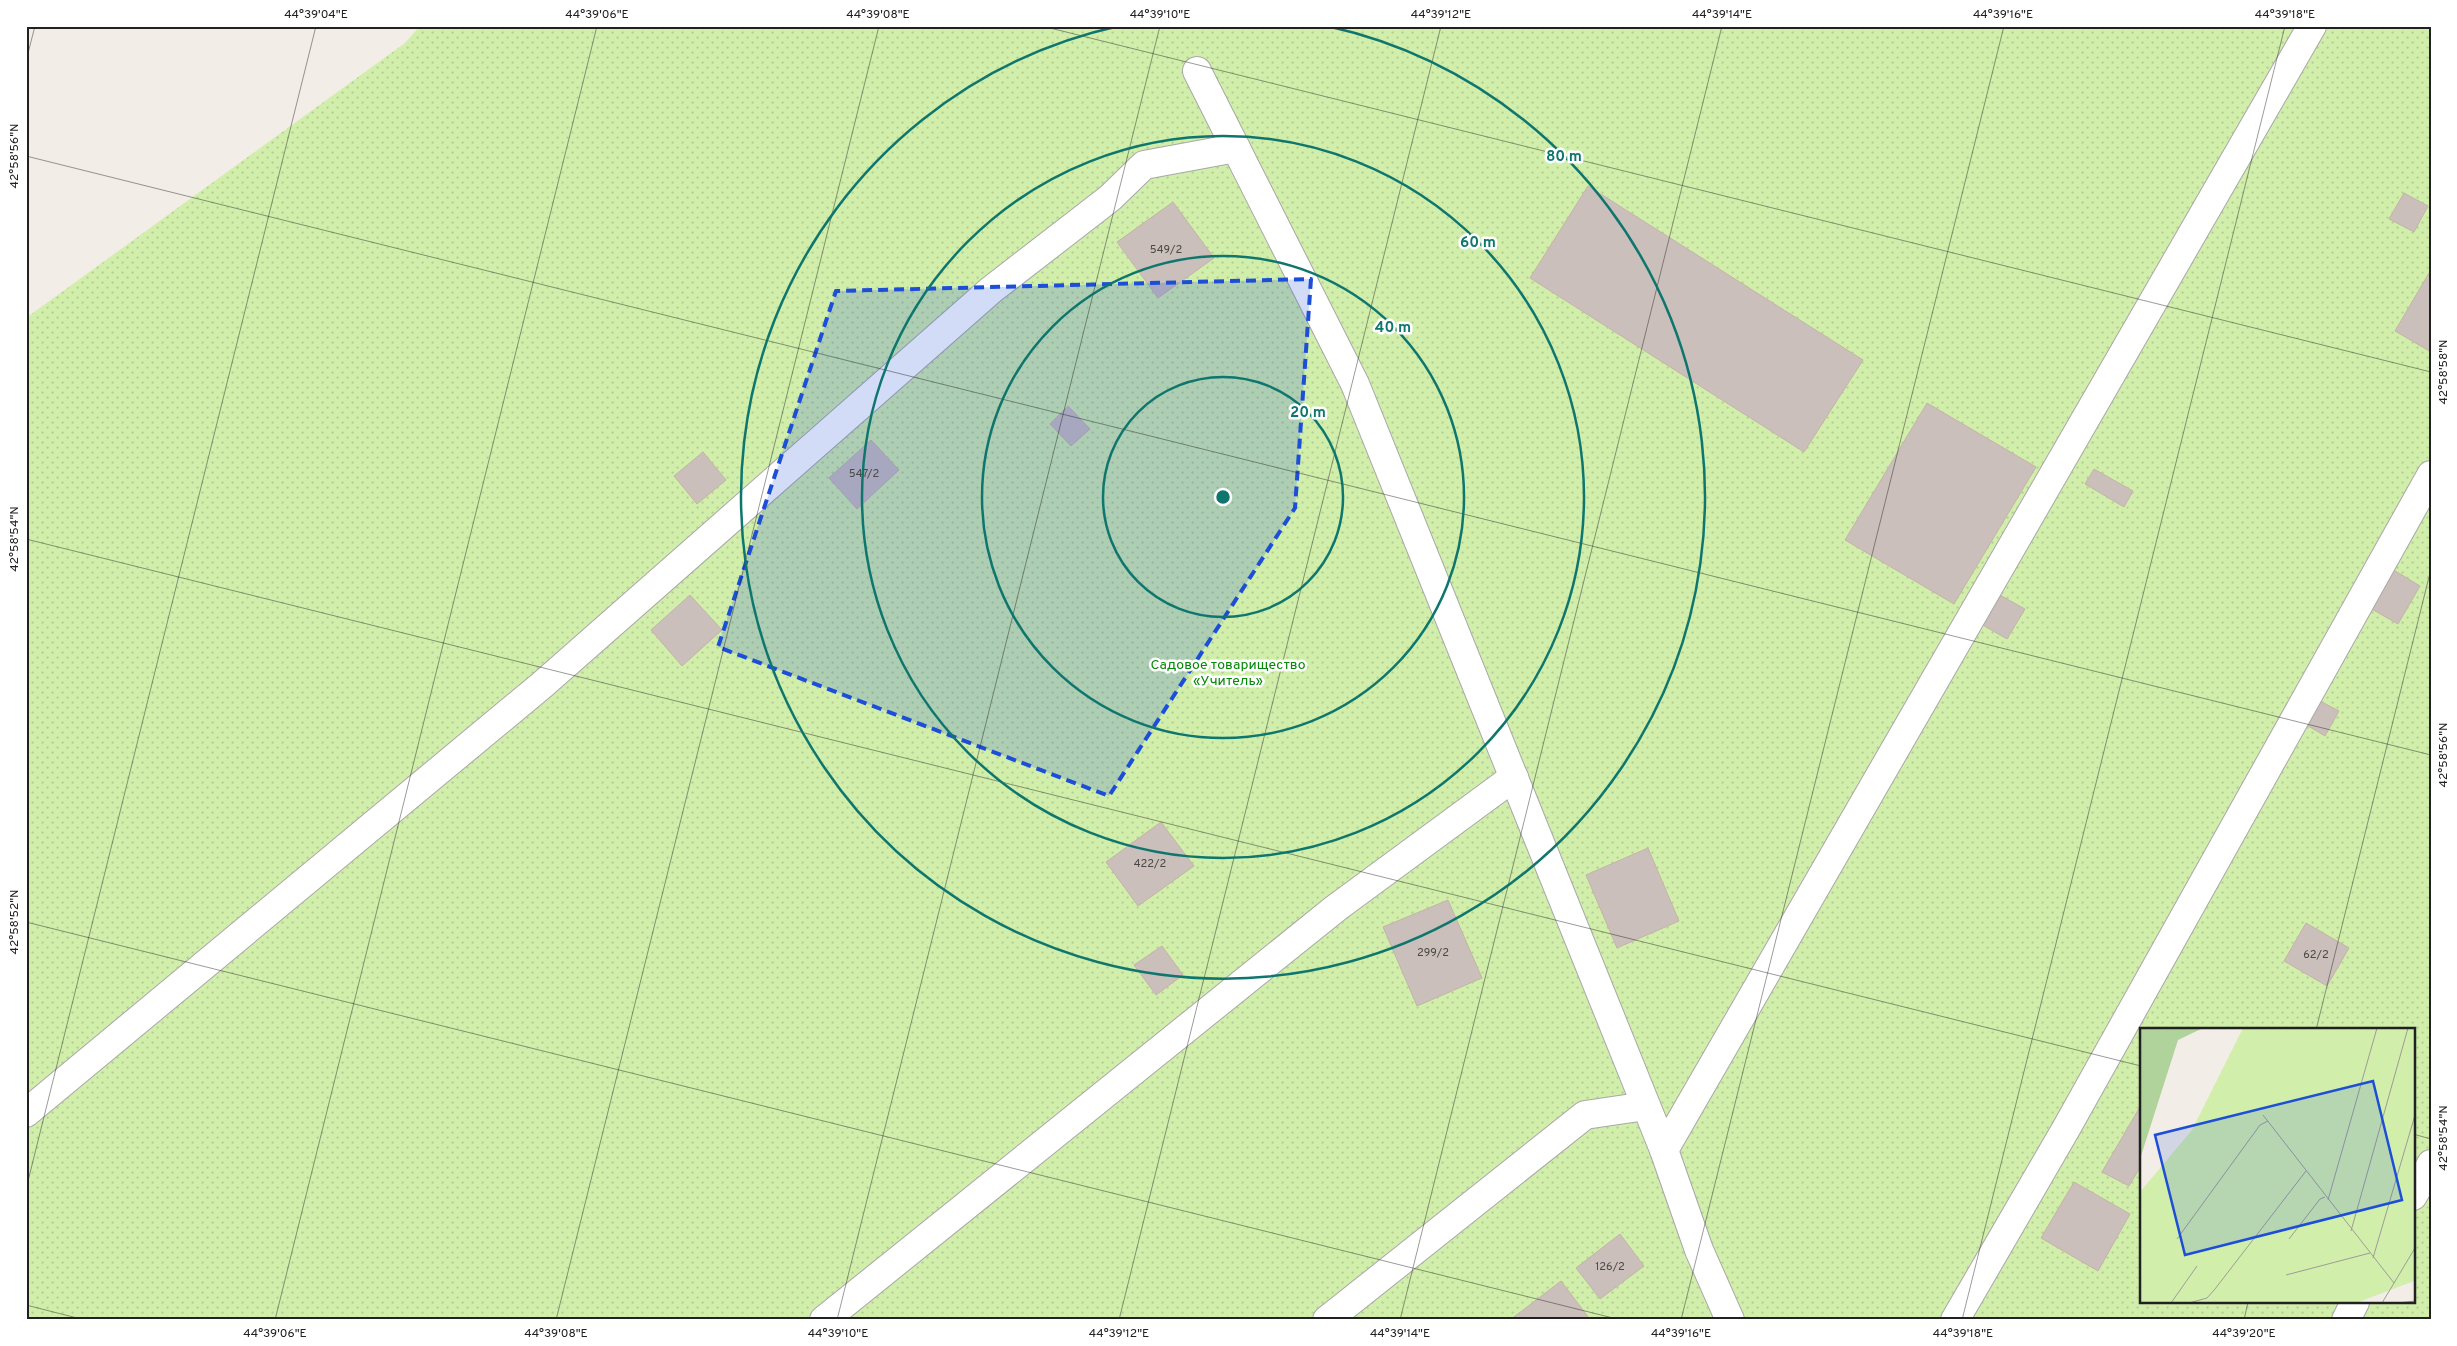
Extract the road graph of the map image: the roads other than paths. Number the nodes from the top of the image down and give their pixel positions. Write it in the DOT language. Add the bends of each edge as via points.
graph roads {
  1 [pos="2312,26"];
  2 [pos="1197,71"];
  3 [pos="1236,148"];
  4 [pos="2431,475"];
  5 [pos="1514,777"];
  6 [pos="1646,1106"];
  7 [pos="26,1113"];
  8 [pos="1664,1150"];
  9 [pos="2431,1164"];
  10 [pos="2414,1194"];
  11 [pos="2354,1304"];
  12 [pos="824,1320"];
  13 [pos="1327,1320"];
  14 [pos="1730,1320"];
  15 [pos="1956,1320"];
  16 [pos="2346,1320"];
  1 -- 8 [label="street"];
  2 -- 3 [label="street"];
  3 -- 5 [label="street" via="1355,384"];
  3 -- 7 [label="street" via="1144,165 1110,198 991,290 542,685"];
  4 -- 15 [label="street"];
  5 -- 6 [label="street"];
  5 -- 12 [label="street" via="1336,908"];
  6 -- 8 [label="street"];
  6 -- 13 [label="street" via="1585,1115"];
  8 -- 14 [label="street" via="1699,1250"];
  9 -- 10 [label="street"];
  11 -- 16 [label="street"];
}
